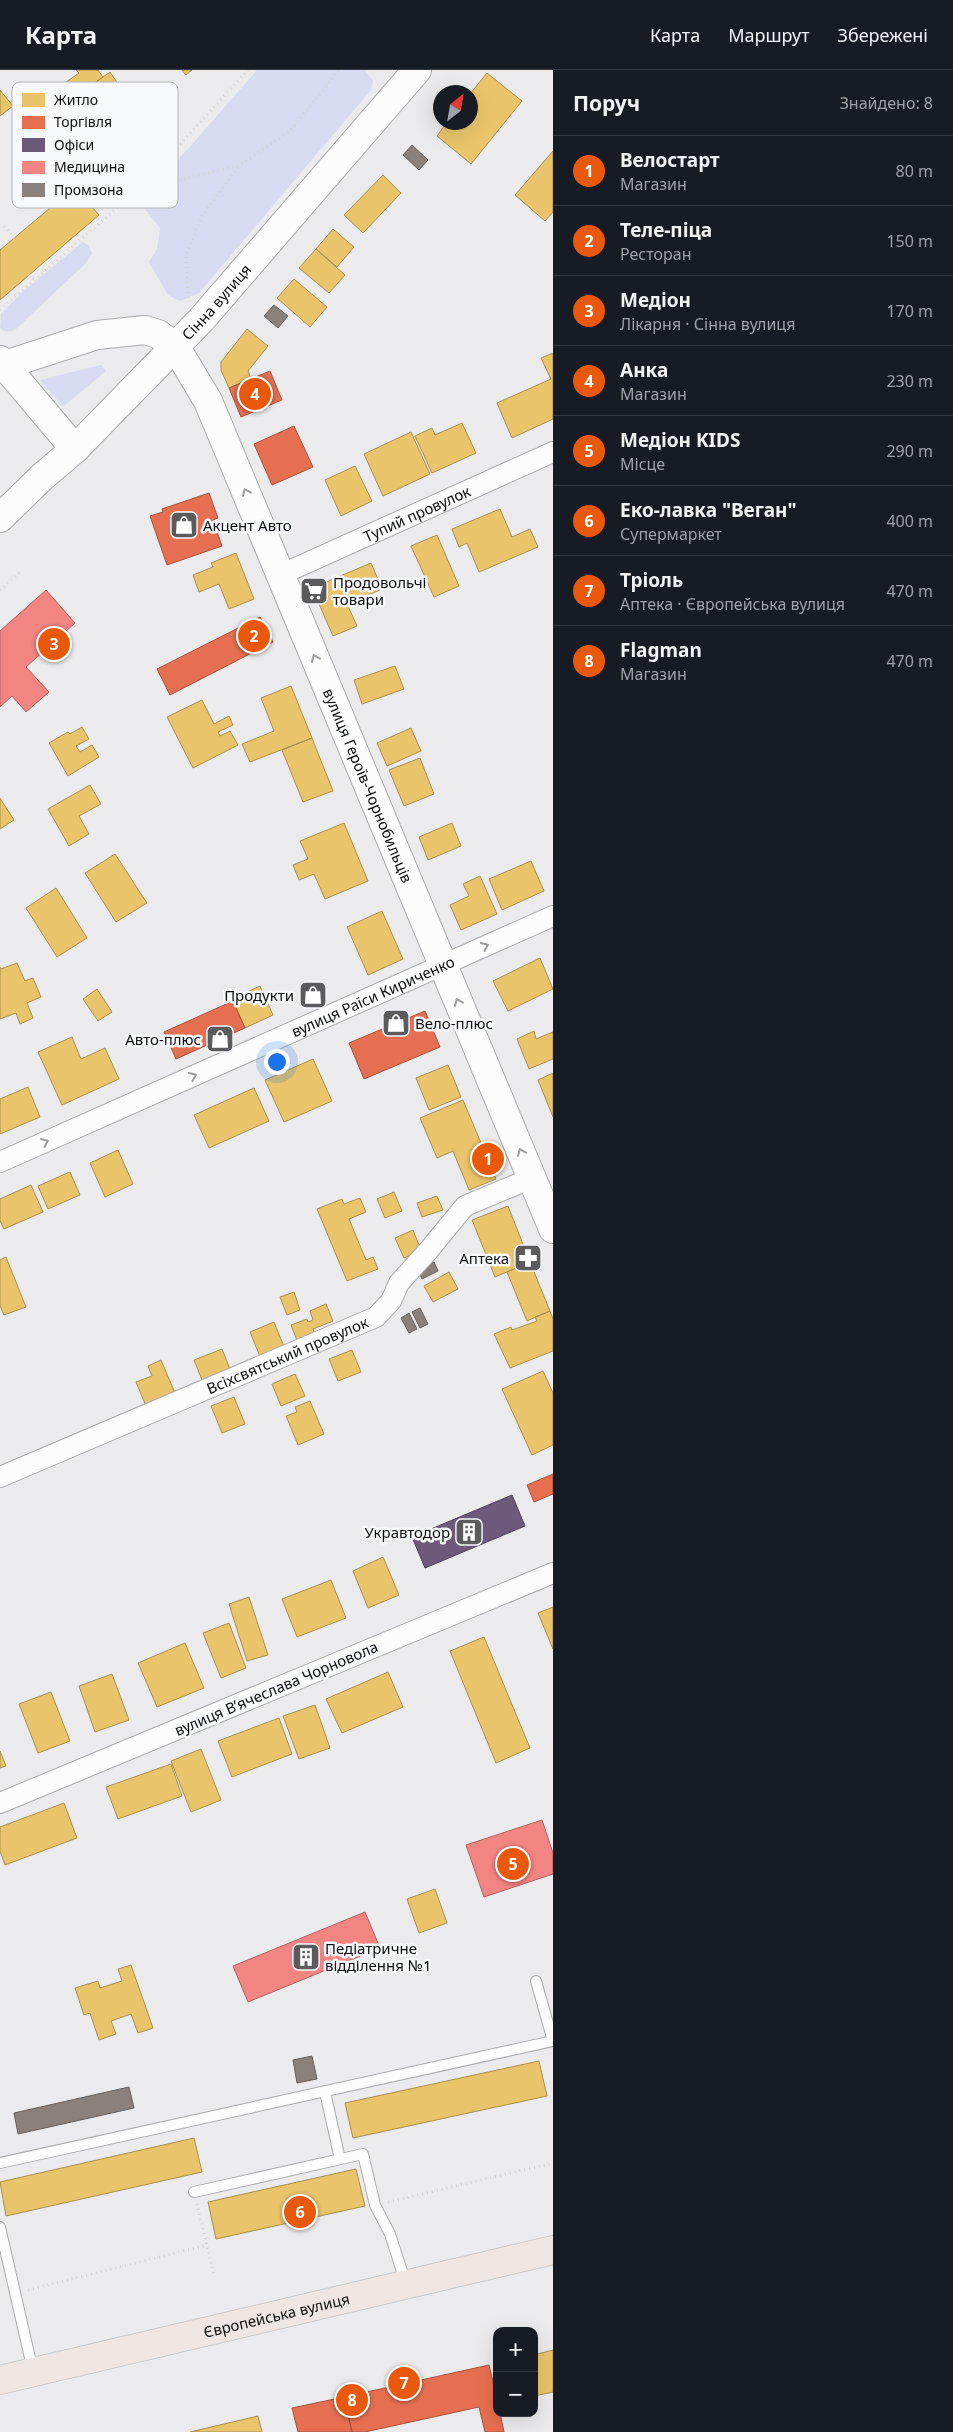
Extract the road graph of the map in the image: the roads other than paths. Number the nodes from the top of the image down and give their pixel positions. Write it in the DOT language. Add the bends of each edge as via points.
graph roads {
  1 [pos="417,70"];
  2 [pos="175,346"];
  3 [pos="2,364"];
  4 [pos="75,449"];
  5 [pos="553,452"];
  6 [pos="0,518"];
  7 [pos="280,575"];
  8 [pos="553,916"];
  9 [pos="444,965"];
  10 [pos="0,1162"];
  11 [pos="532,1178"];
  12 [pos="553,1230"];
  13 [pos="0,1477"];
  14 [pos="553,1573"];
  15 [pos="0,1803"];
  16 [pos="536,1981"];
  17 [pos="553,2041"];
  18 [pos="325,2092"];
  19 [pos="340,2159"];
  20 [pos="0,2164"];
  21 [pos="194,2192"];
  22 [pos="0,2227"];
  23 [pos="553,2250"];
  24 [pos="406,2286"];
  25 [pos="33,2372"];
  26 [pos="0,2380"];
  1 -- 2 [label="street, Сінна вулиця"];
  2 -- 3 [label="street" via="158,334 144,330 97,335"];
  2 -- 4 [label="street, Сінна вулиця"];
  7 -- 2 [label="street, вулиця Героїв-Чорнобильців, one-way" via="208,402"];
  3 -- 4 [label="street"];
  4 -- 6 [label="street, Сінна вулиця"];
  5 -- 7 [label="street, Тупий провулок"];
  9 -- 7 [label="street, вулиця Героїв-Чорнобильців, one-way"];
  9 -- 8 [label="street, вулиця Раїси Кириченко, one-way"];
  10 -- 9 [label="street, вулиця Раїси Кириченко, one-way"];
  11 -- 9 [label="street, вулиця Героїв-Чорнобильців, one-way"];
  11 -- 12 [label="street, вулиця Героїв-Чорнобильців"];
  11 -- 13 [label="street, Всіхсвятський провулок" via="464,1206 399,1283 391,1301 376,1317"];
  14 -- 15 [label="street, вулиця Вʼячеслава Чорновола"];
  16 -- 17 [label="lane"];
  17 -- 18 [label="lane"];
  18 -- 19 [label="lane"];
  18 -- 20 [label="lane"];
  19 -- 21 [label="lane"];
  19 -- 24 [label="lane" via="363,2154 375,2205 390,2234"];
  22 -- 25 [label="lane"];
  23 -- 24 [label="main road, Європейська вулиця"];
  24 -- 25 [label="main road, Європейська вулиця"];
  25 -- 26 [label="main road, Європейська вулиця"];
}
